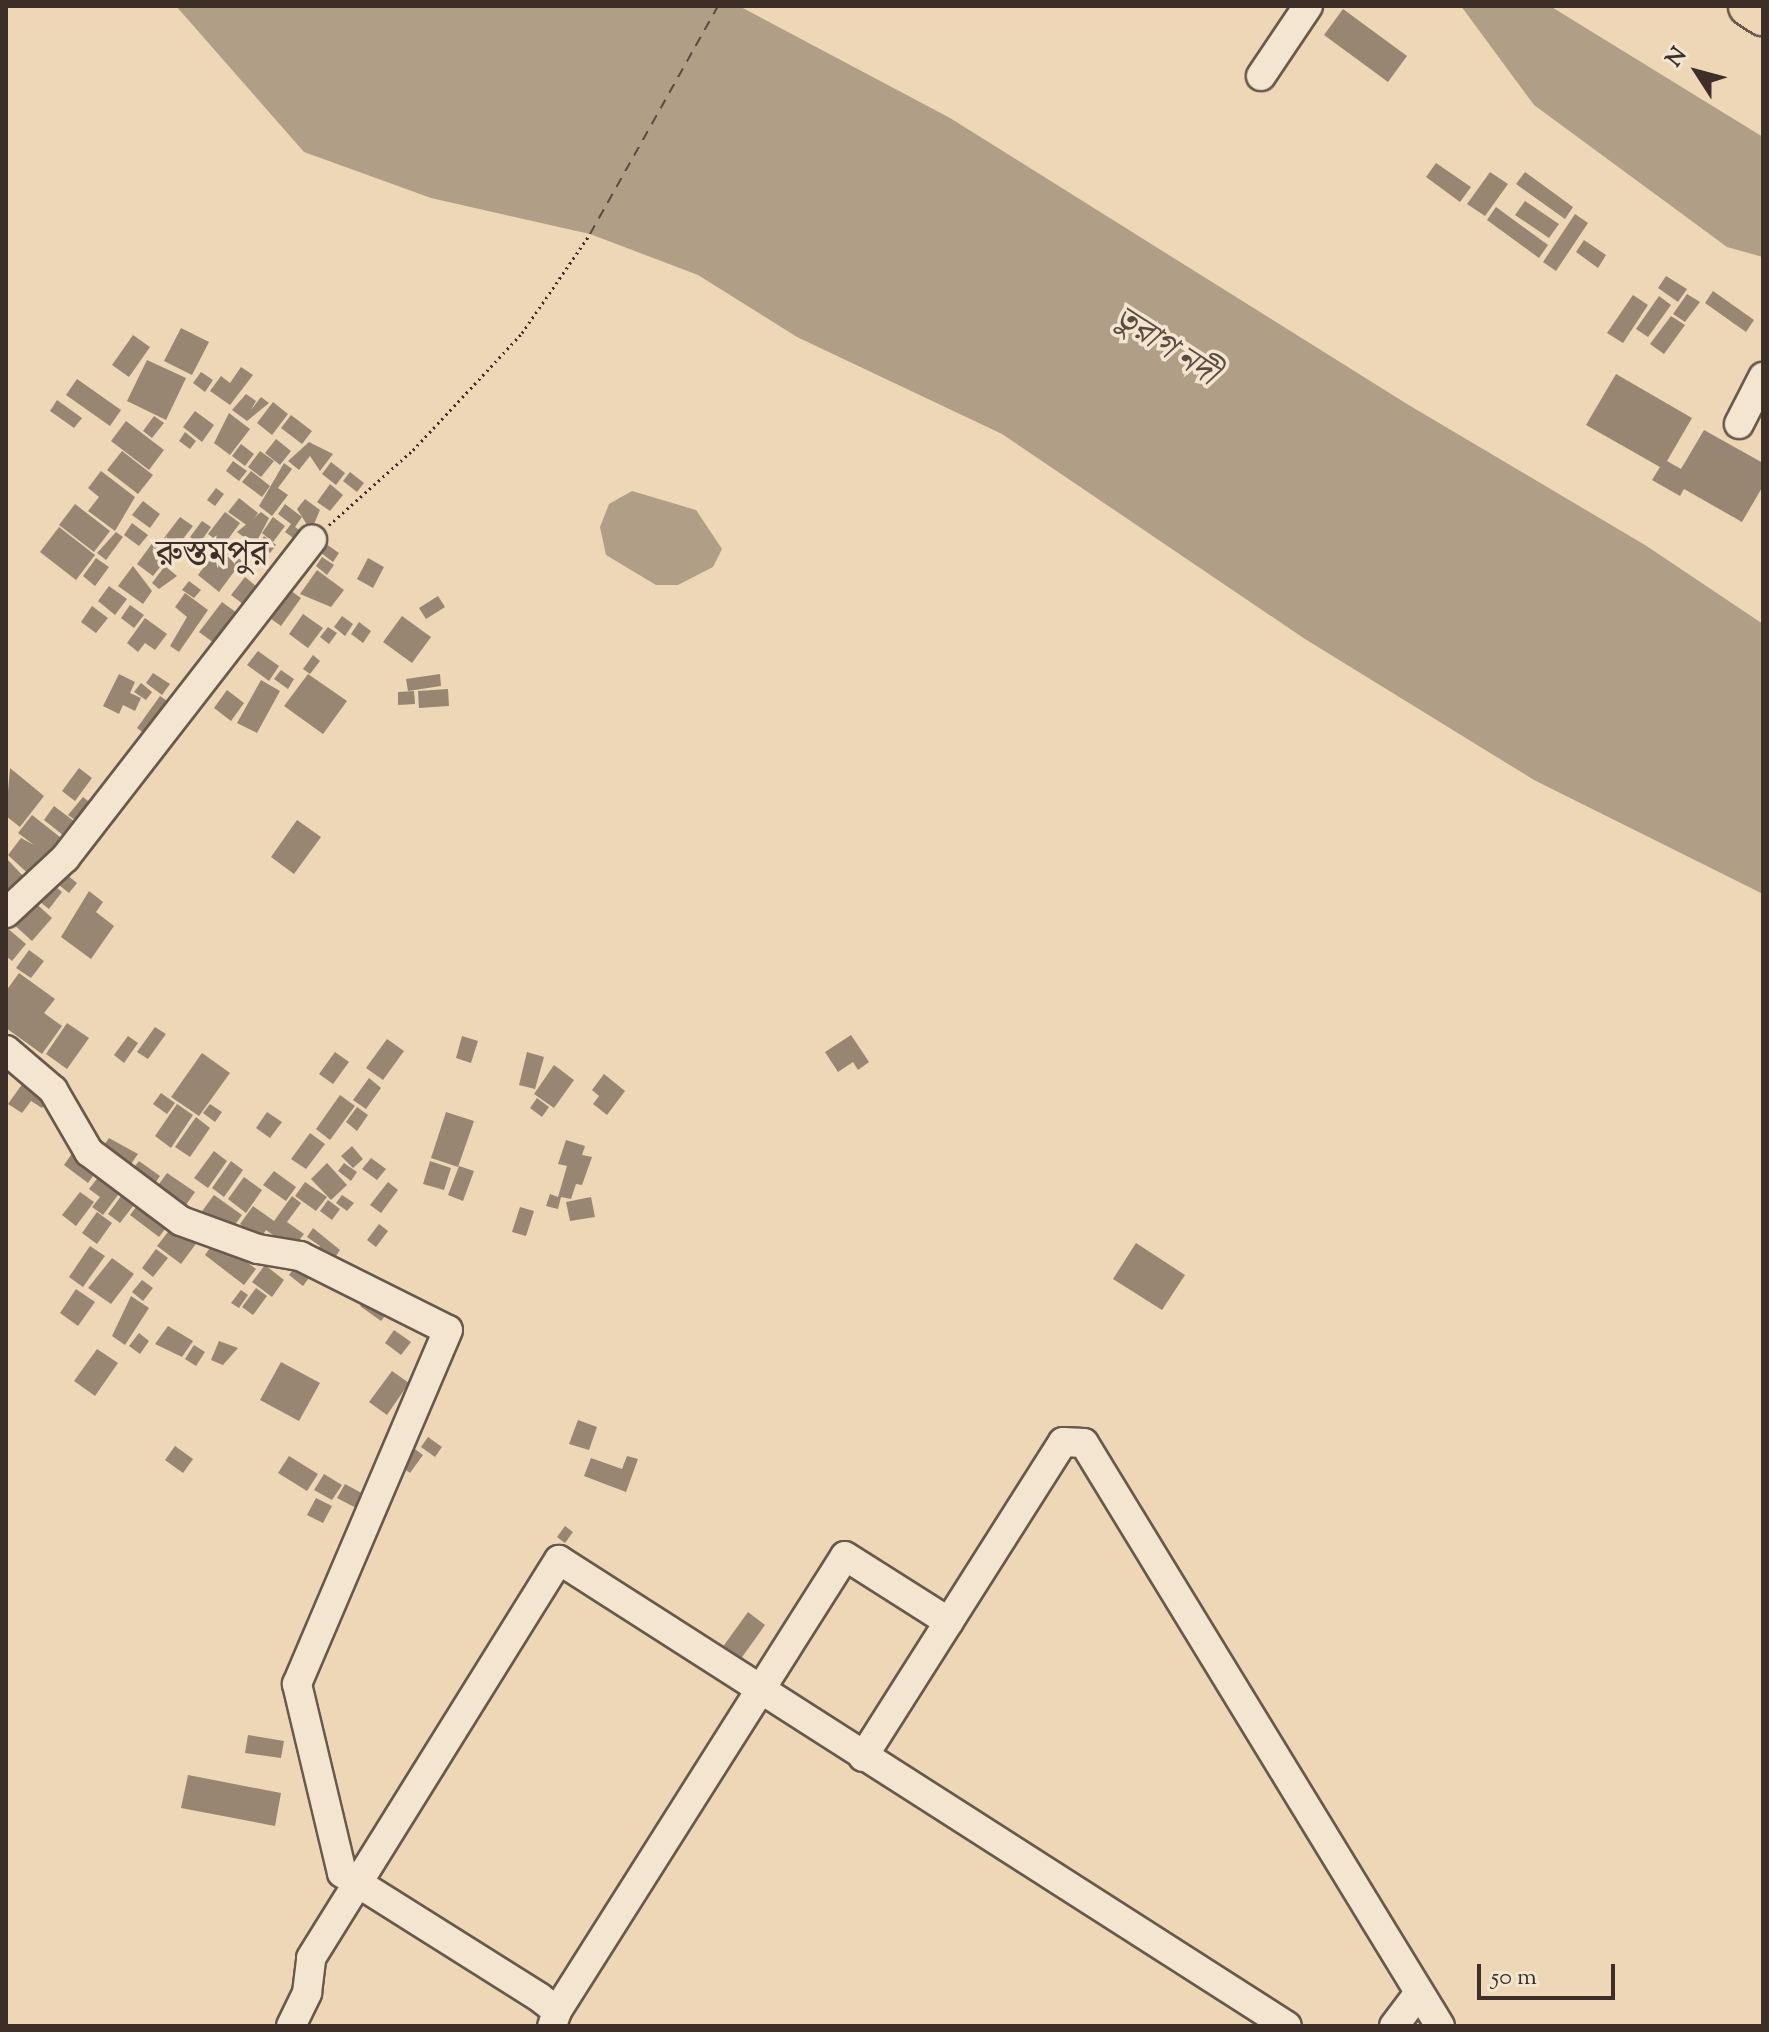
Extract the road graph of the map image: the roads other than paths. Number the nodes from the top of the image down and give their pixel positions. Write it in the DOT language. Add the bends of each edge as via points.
graph roads {
  1 [pos="1308,6"];
  2 [pos="1749,6"];
  3 [pos="1763,15"];
  4 [pos="1261,76"];
  5 [pos="1763,377"];
  6 [pos="1739,424"];
  7 [pos="312,539"];
  8 [pos="6,913"];
  9 [pos="6,1050"];
  10 [pos="949,1622"];
  11 [pos="760,1690"];
  12 [pos="863,1757"];
  13 [pos="357,1880"];
  14 [pos="1419,1993"];
  15 [pos="554,2018"];
  16 [pos="291,2026"];
  17 [pos="1287,2026"];
  18 [pos="1394,2026"];
  19 [pos="1440,2026"];
  1 -- 4 [label="street"];
  2 -- 3 [label="highway"];
  5 -- 6 [label="street"];
  7 -- 8 [label="street" via="65,858"];
  9 -- 13 [label="street" via="53,1090 89,1152 181,1221 258,1249 300,1256 448,1330 297,1684 342,1873"];
  10 -- 11 [label="street" via="845,1556"];
  10 -- 12 [label="street"];
  10 -- 14 [label="street" via="1063,1442 1084,1443"];
  11 -- 12 [label="street"];
  11 -- 13 [label="street" via="559,1560"];
  11 -- 15 [label="street"];
  12 -- 17 [label="street"];
  13 -- 15 [label="street"];
  13 -- 16 [label="street" via="311,1958 307,1993"];
  14 -- 18 [label="street"];
  14 -- 19 [label="street"];
}
